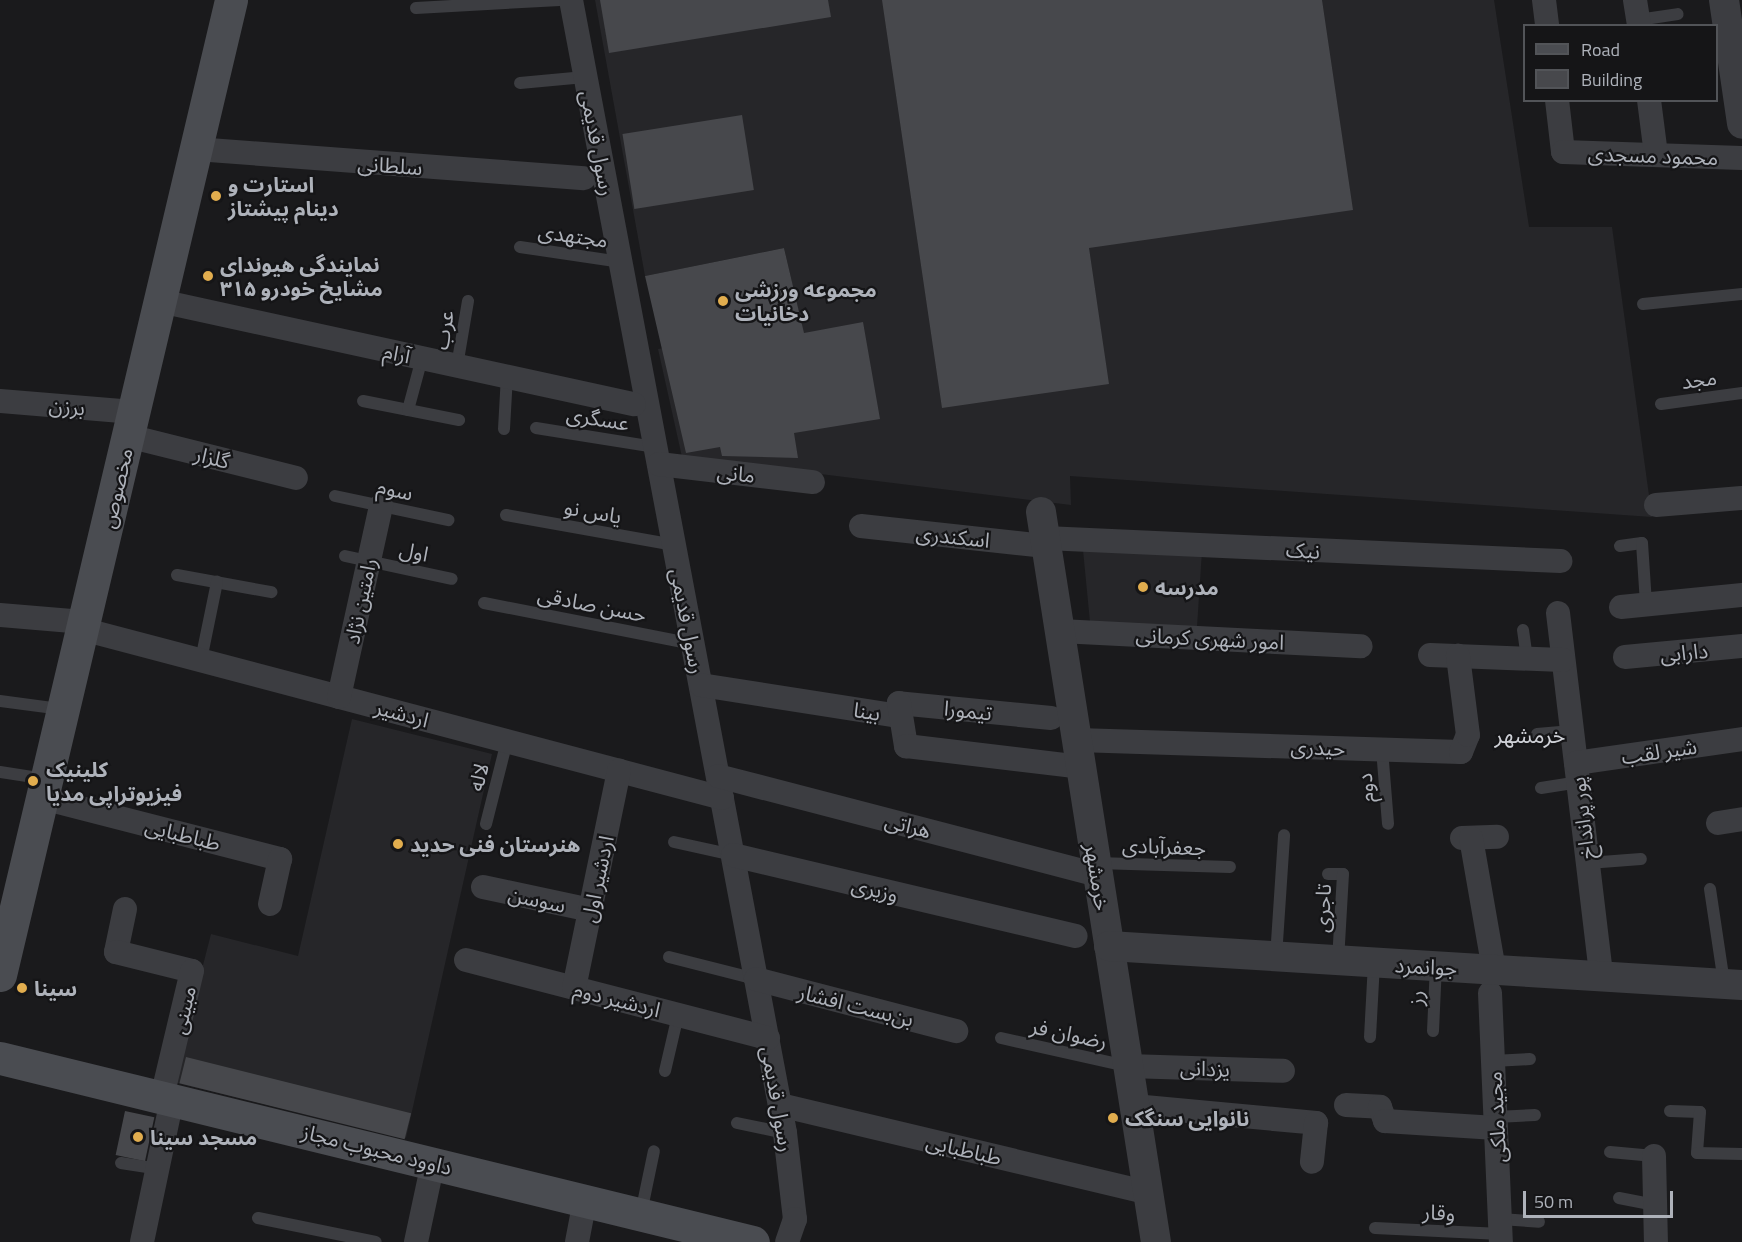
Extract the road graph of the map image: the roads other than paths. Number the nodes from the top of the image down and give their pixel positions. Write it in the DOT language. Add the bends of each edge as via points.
graph roads {
  1 [pos="231,0"];
  2 [pos="561,0"];
  3 [pos="571,0"];
  4 [pos="1544,0"];
  5 [pos="416,8"];
  6 [pos="1678,14"];
  7 [pos="1637,15"];
  8 [pos="1731,18"];
  9 [pos="1547,24"];
  10 [pos="1724,60"];
  11 [pos="585,77"];
  12 [pos="520,83"];
  13 [pos="1557,102"];
  14 [pos="1648,102"];
  15 [pos="1742,124"];
  16 [pos="196,149"];
  17 [pos="1656,155"];
  18 [pos="1742,158"];
  19 [pos="584,178"];
  20 [pos="520,248"];
  21 [pos="620,262"];
  22 [pos="1742,294"];
  23 [pos="160,301"];
  24 [pos="468,301"];
  25 [pos="1643,304"];
  26 [pos="422,358"];
  27 [pos="458,366"];
  28 [pos="507,376"];
  29 [pos="1742,393"];
  30 [pos="0,401"];
  31 [pos="363,401"];
  32 [pos="634,404"];
  33 [pos="1661,404"];
  34 [pos="408,410"];
  35 [pos="459,420"];
  36 [pos="131,424"];
  37 [pos="536,428"];
  38 [pos="504,429"];
  39 [pos="657,455"];
  40 [pos="296,478"];
  41 [pos="813,482"];
  42 [pos="335,496"];
  43 [pos="1742,498"];
  44 [pos="1656,505"];
  45 [pos="381,506"];
  46 [pos="506,515"];
  47 [pos="448,520"];
  48 [pos="861,526"];
  49 [pos="1044,532"];
  50 [pos="674,545"];
  51 [pos="1620,546"];
  52 [pos="345,556"];
  53 [pos="369,561"];
  54 [pos="1560,561"];
  55 [pos="177,575"];
  56 [pos="452,579"];
  57 [pos="217,582"];
  58 [pos="271,592"];
  59 [pos="1742,595"];
  60 [pos="484,603"];
  61 [pos="1646,604"];
  62 [pos="1621,607"];
  63 [pos="1558,613"];
  64 [pos="0,615"];
  65 [pos="83,625"];
  66 [pos="1523,630"];
  67 [pos="1060,631"];
  68 [pos="693,644"];
  69 [pos="1361,646"];
  70 [pos="1742,646"];
  71 [pos="1430,655"];
  72 [pos="1458,656"];
  73 [pos="1625,657"];
  74 [pos="1527,659"];
  75 [pos="201,660"];
  76 [pos="1563,660"];
  77 [pos="701,685"];
  78 [pos="339,697"];
  79 [pos="0,701"];
  80 [pos="63,709"];
  81 [pos="900,716"];
  82 [pos="1051,718"];
  83 [pos="1572,731"];
  84 [pos="1537,734"];
  85 [pos="1742,739"];
  86 [pos="507,741"];
  87 [pos="1382,749"];
  88 [pos="1079,753"];
  89 [pos="619,771"];
  90 [pos="0,772"];
  91 [pos="1577,773"];
  92 [pos="720,787"];
  93 [pos="44,789"];
  94 [pos="1541,789"];
  95 [pos="1742,819"];
  96 [pos="1718,823"];
  97 [pos="486,824"];
  98 [pos="1388,824"];
  99 [pos="1284,835"];
  100 [pos="1497,837"];
  101 [pos="674,842"];
  102 [pos="733,855"];
  103 [pos="1641,859"];
  104 [pos="1588,863"];
  105 [pos="1230,867"];
  106 [pos="1097,869"];
  107 [pos="1328,874"];
  108 [pos="483,887"];
  109 [pos="1710,889"];
  110 [pos="270,904"];
  111 [pos="125,909"];
  112 [pos="591,910"];
  113 [pos="1076,936"];
  114 [pos="1109,946"];
  115 [pos="669,957"];
  116 [pos="1276,957"];
  117 [pos="466,960"];
  118 [pos="1338,960"];
  119 [pos="1374,963"];
  120 [pos="1436,966"];
  121 [pos="1,970"];
  122 [pos="1601,976"];
  123 [pos="756,979"];
  124 [pos="1492,981"];
  125 [pos="1733,984"];
  126 [pos="574,988"];
  127 [pos="678,1015"];
  128 [pos="956,1031"];
  129 [pos="1433,1031"];
  130 [pos="1370,1037"];
  131 [pos="768,1038"];
  132 [pos="1001,1038"];
  133 [pos="0,1058"];
  134 [pos="1530,1059"];
  135 [pos="1493,1061"];
  136 [pos="1128,1066"];
  137 [pos="665,1071"];
  138 [pos="1283,1071"];
  139 [pos="167,1098"];
  140 [pos="780,1105"];
  141 [pos="1346,1105"];
  142 [pos="1134,1106"];
  143 [pos="1670,1111"];
  144 [pos="1535,1115"];
  145 [pos="737,1123"];
  146 [pos="1496,1123"];
  147 [pos="785,1133"];
  148 [pos="654,1151"];
  149 [pos="1610,1152"];
  150 [pos="1742,1154"];
  151 [pos="1654,1156"];
  152 [pos="1312,1162"];
  153 [pos="121,1163"];
  154 [pos="433,1163"];
  155 [pos="157,1170"];
  156 [pos="1148,1193"];
  157 [pos="1618,1198"];
  158 [pos="585,1200"];
  159 [pos="1656,1205"];
  160 [pos="641,1213"];
  161 [pos="258,1218"];
  162 [pos="1539,1222"];
  163 [pos="1375,1228"];
  164 [pos="1501,1232"];
  165 [pos="712,1237"];
  166 [pos="142,1242"];
  167 [pos="376,1242"];
  168 [pos="416,1242"];
  169 [pos="577,1242"];
  170 [pos="753,1242"];
  171 [pos="787,1242"];
  172 [pos="1156,1242"];
  173 [pos="1656,1242"];
  1 -- 16 [label="main road, مخصوص"];
  2 -- 5 [label="lane"];
  3 -- 11 [label="street, رسول قدیمی"];
  4 -- 9 [label="street"];
  6 -- 7 [label="lane"];
  8 -- 10 [label="street"];
  10 -- 15 [label="street"];
  11 -- 12 [label="lane"];
  11 -- 21 [label="street, رسول قدیمی"];
  13 -- 17 [label="street, محمود مسجدی" via="1563,152"];
  14 -- 17 [label="street"];
  16 -- 19 [label="street, سلطانی"];
  16 -- 23 [label="main road, مخصوص"];
  17 -- 18 [label="street, محمود مسجدی"];
  20 -- 21 [label="lane, مجتهدی"];
  21 -- 39 [label="street, رسول قدیمی"];
  22 -- 25 [label="lane"];
  23 -- 26 [label="street, آرام"];
  23 -- 36 [label="main road, مخصوص"];
  24 -- 27 [label="lane, عرب"];
  26 -- 27 [label="street, آرام"];
  26 -- 34 [label="lane"];
  27 -- 28 [label="street, آرام"];
  28 -- 32 [label="street, آرام"];
  28 -- 38 [label="lane"];
  29 -- 33 [label="lane, مجد"];
  30 -- 36 [label="street, برزن"];
  31 -- 34 [label="lane"];
  34 -- 35 [label="lane"];
  36 -- 40 [label="street, گلزار"];
  36 -- 65 [label="main road, مخصوص"];
  37 -- 39 [label="lane, عسگری"];
  39 -- 41 [label="street, مانی"];
  39 -- 50 [label="street, رسول قدیمی"];
  42 -- 45 [label="lane, سوم"];
  43 -- 44 [label="street"];
  45 -- 47 [label="lane, سوم"];
  45 -- 53 [label="street, رامتین نژاد"];
  46 -- 50 [label="lane, یاس نو"];
  48 -- 49 [label="street, اسکندری"];
  49 -- 54 [label="street, نیک"];
  49 -- 67 [label="street, خرمشهر"];
  50 -- 68 [label="street, رسول قدیمی"];
  51 -- 61 [label="lane" via="1642,543"];
  52 -- 53 [label="lane"];
  53 -- 56 [label="lane, اول"];
  53 -- 78 [label="street, رامتین نژاد"];
  55 -- 57 [label="lane"];
  57 -- 58 [label="lane"];
  57 -- 75 [label="lane"];
  59 -- 61 [label="street"];
  60 -- 68 [label="lane, حسن صادقی"];
  61 -- 62 [label="street"];
  63 -- 76 [label="street, پور پرانداخ"];
  64 -- 65 [label="street, اردشیر"];
  65 -- 75 [label="street, اردشیر"];
  65 -- 80 [label="main road, مخصوص"];
  66 -- 74 [label="lane"];
  67 -- 69 [label="street, امور شهری کرمانی"];
  67 -- 88 [label="street, خرمشهر"];
  68 -- 77 [label="street, رسول قدیمی"];
  70 -- 73 [label="street, دارابی"];
  71 -- 72 [label="street"];
  72 -- 74 [label="street"];
  72 -- 87 [label="street, حیدری" via="1466,748"];
  74 -- 76 [label="street"];
  75 -- 78 [label="street, اردشیر"];
  76 -- 83 [label="street, پور پرانداخ"];
  77 -- 81 [label="street, بینا"];
  77 -- 92 [label="street, رسول قدیمی"];
  78 -- 86 [label="street, اردشیر"];
  79 -- 80 [label="lane"];
  80 -- 93 [label="main road, مخصوص"];
  81 -- 82 [label="street, تیمورا" via="899,703"];
  81 -- 88 [label="street, بینا" via="906,746"];
  83 -- 84 [label="lane"];
  83 -- 91 [label="street, پور پرانداخ"];
  85 -- 91 [label="street, شیر لقب"];
  86 -- 89 [label="street, اردشیر"];
  86 -- 97 [label="lane, لاله"];
  87 -- 88 [label="street, حیدری"];
  87 -- 98 [label="lane, دوم"];
  88 -- 106 [label="street, خرمشهر"];
  89 -- 92 [label="street, اردشیر"];
  89 -- 112 [label="street, اردشیر اول"];
  90 -- 93 [label="lane"];
  91 -- 94 [label="lane"];
  91 -- 104 [label="street, پور پرانداخ"];
  92 -- 102 [label="street, رسول قدیمی"];
  92 -- 106 [label="street, هراتی"];
  93 -- 110 [label="street, طباطبایی" via="280,859"];
  93 -- 121 [label="main road, مخصوص"];
  95 -- 96 [label="street"];
  99 -- 116 [label="lane"];
  100 -- 124 [label="street" via="1467,838"];
  101 -- 102 [label="lane, وزیری"];
  102 -- 113 [label="street, وزیری"];
  102 -- 123 [label="street, رسول قدیمی"];
  103 -- 104 [label="lane"];
  104 -- 122 [label="street, پور پرانداخ"];
  105 -- 106 [label="lane, جعفرآبادی"];
  106 -- 114 [label="street, خرمشهر"];
  107 -- 118 [label="lane, تاجری" via="1343,874"];
  108 -- 112 [label="street, سوسن"];
  109 -- 125 [label="lane"];
  111 -- 139 [label="street, مبینی" via="116,952 192,971"];
  112 -- 126 [label="street, اردشیر اول"];
  114 -- 116 [label="street, جوانمرد"];
  114 -- 136 [label="street, خرمشهر"];
  115 -- 123 [label="lane"];
  116 -- 118 [label="street, جوانمرد"];
  117 -- 126 [label="street, اردشیر دوم"];
  118 -- 119 [label="street, جوانمرد"];
  119 -- 120 [label="street, جوانمرد"];
  119 -- 130 [label="lane"];
  120 -- 124 [label="street, جوانمرد"];
  120 -- 129 [label="lane, رز"];
  122 -- 124 [label="street, جوانمرد"];
  122 -- 125 [label="street, جوانمرد"];
  123 -- 128 [label="street, بن‌بست افشار"];
  123 -- 131 [label="street, رسول قدیمی"];
  124 -- 135 [label="street, مجید ملکی"];
  126 -- 127 [label="street, اردشیر دوم"];
  127 -- 131 [label="street, اردشیر دوم"];
  127 -- 137 [label="lane"];
  131 -- 140 [label="street, رسول قدیمی"];
  132 -- 136 [label="lane, رضوان فر"];
  133 -- 139 [label="main road, داوود محبوب مجاز"];
  134 -- 135 [label="lane"];
  135 -- 146 [label="street, مجید ملکی"];
  136 -- 138 [label="street, یزدانی"];
  136 -- 142 [label="street, خرمشهر"];
  139 -- 154 [label="main road, داوود محبوب مجاز"];
  139 -- 155 [label="street"];
  140 -- 147 [label="street, رسول قدیمی"];
  140 -- 156 [label="street, طباطبایی"];
  141 -- 146 [label="street" via="1380,1107 1385,1121"];
  142 -- 152 [label="street" via="1316,1123"];
  142 -- 156 [label="street, خرمشهر"];
  143 -- 150 [label="lane" via="1700,1112 1697,1153"];
  144 -- 146 [label="lane"];
  145 -- 147 [label="lane"];
  146 -- 164 [label="street, مجید ملکی"];
  147 -- 171 [label="street, رسول قدیمی" via="795,1219"];
  148 -- 160 [label="lane"];
  149 -- 151 [label="lane"];
  151 -- 159 [label="street"];
  153 -- 155 [label="lane"];
  154 -- 158 [label="main road, داوود محبوب مجاز"];
  154 -- 168 [label="street"];
  155 -- 166 [label="street"];
  156 -- 172 [label="street, خرمشهر"];
  157 -- 159 [label="lane"];
  158 -- 160 [label="main road, داوود محبوب مجاز"];
  158 -- 169 [label="street"];
  159 -- 173 [label="street"];
  160 -- 165 [label="main road, داوود محبوب مجاز"];
  161 -- 167 [label="lane"];
  162 -- 164 [label="lane, وقار"];
  163 -- 164 [label="lane, وقار"];
  165 -- 170 [label="main road, داوود محبوب مجاز"];
}
